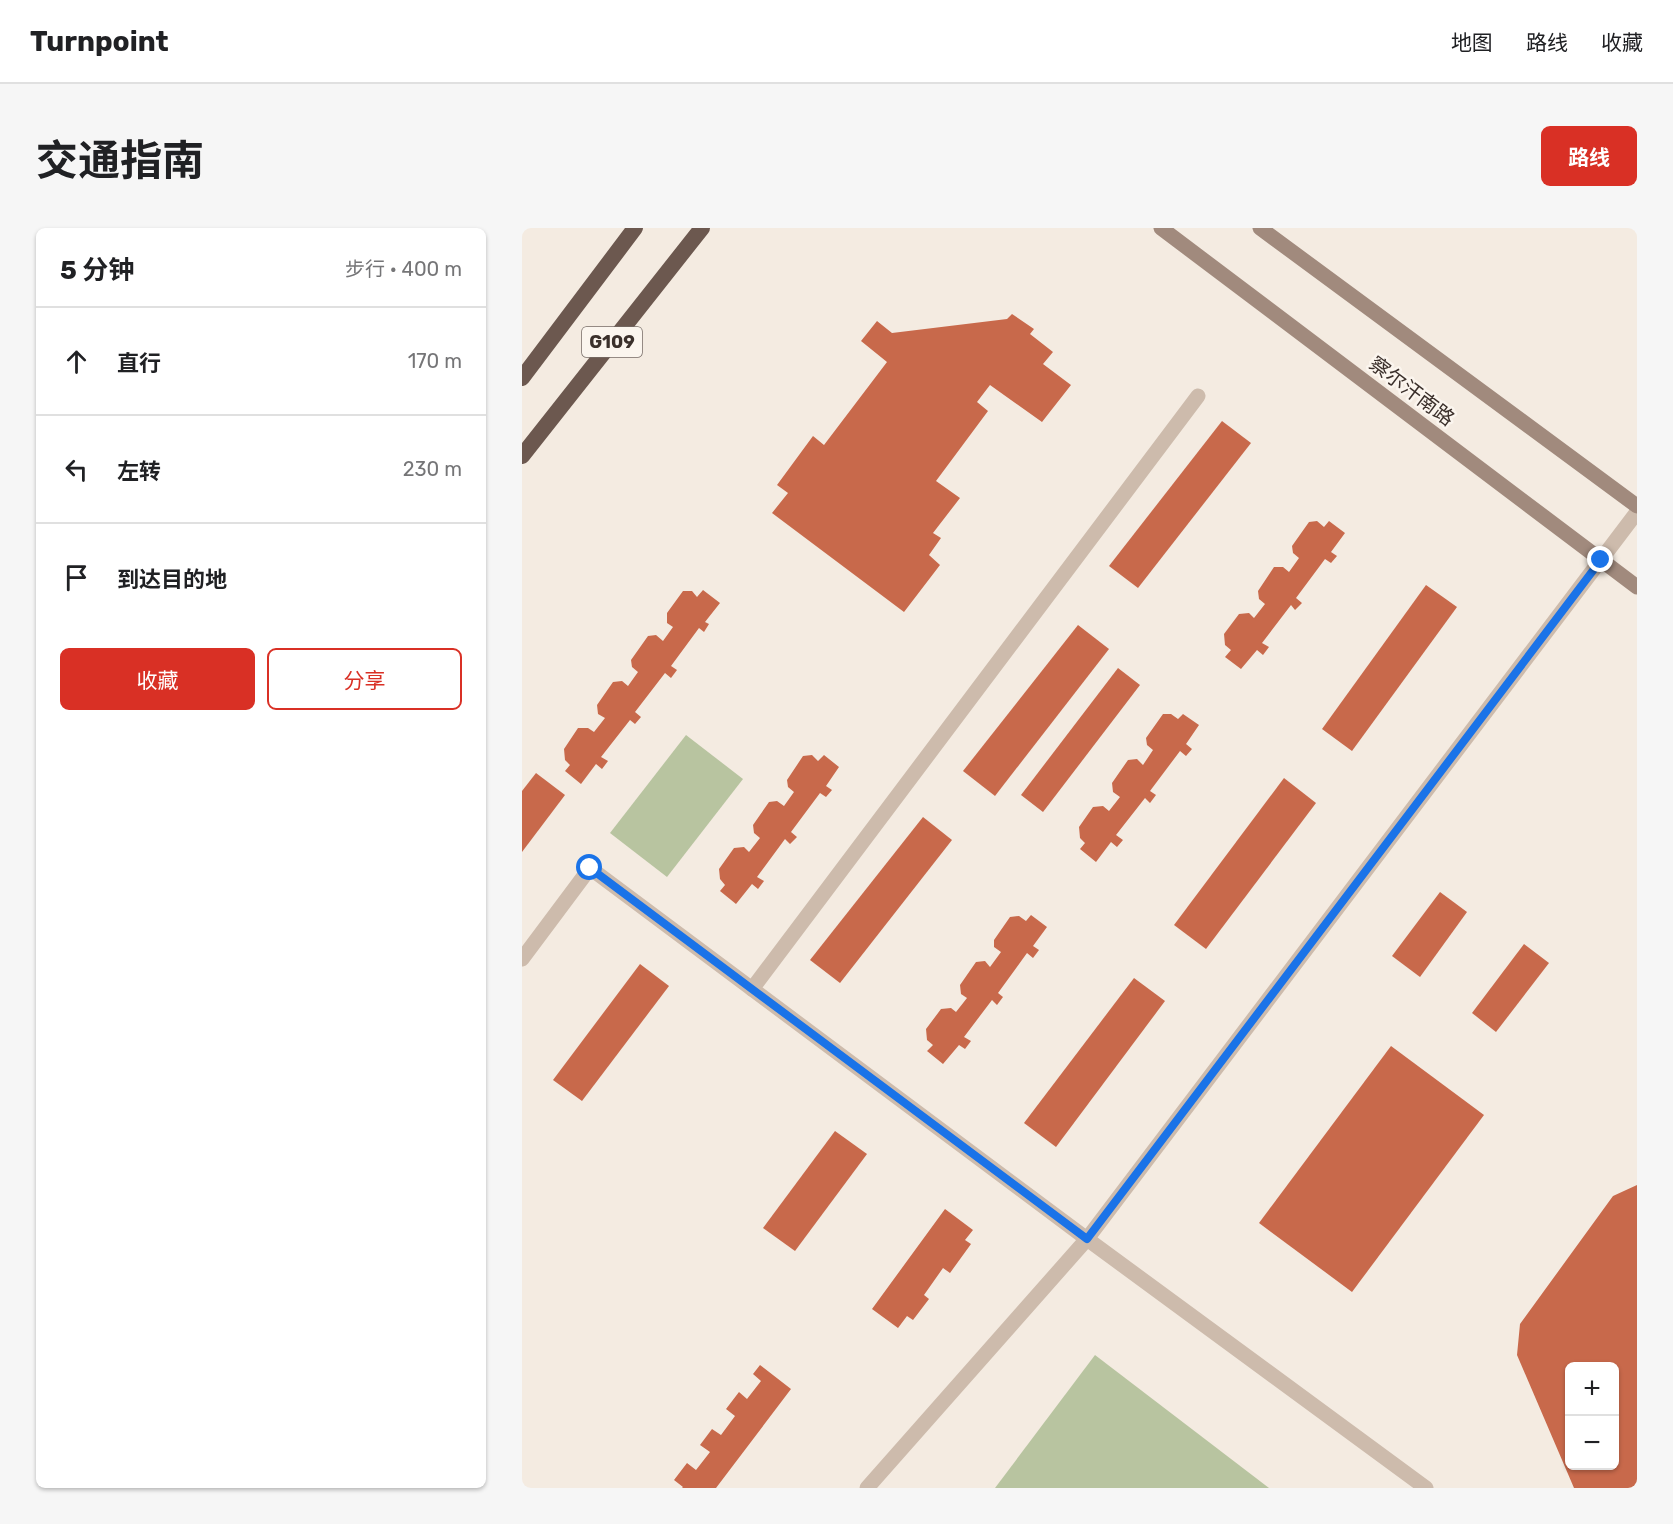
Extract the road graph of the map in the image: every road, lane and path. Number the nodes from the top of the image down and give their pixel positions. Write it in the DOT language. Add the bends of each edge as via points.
graph roads {
  1 [pos="635,228"];
  2 [pos="702,228"];
  3 [pos="1161,228"];
  4 [pos="1260,228"];
  5 [pos="522,378"];
  6 [pos="1198,396"];
  7 [pos="522,456"];
  8 [pos="1637,506"];
  9 [pos="1637,512"];
  10 [pos="1601,560"];
  11 [pos="1637,587"];
  12 [pos="522,959"];
  13 [pos="752,989"];
  14 [pos="1087,1239"];
  15 [pos="867,1488"];
  16 [pos="1426,1488"];
  1 -- 5 [label="highway, G109"];
  2 -- 7 [label="highway, G109"];
  3 -- 10 [label="main road, 察尔汗南路"];
  4 -- 8 [label="main road, 察尔汗南路"];
  6 -- 13 [label="street"];
  9 -- 10 [label="street"];
  10 -- 11 [label="main road, 察尔汗南路"];
  10 -- 14 [label="street"];
  12 -- 13 [label="street" via="590,868"];
  13 -- 14 [label="street"];
  14 -- 15 [label="street"];
  14 -- 16 [label="street"];
}
